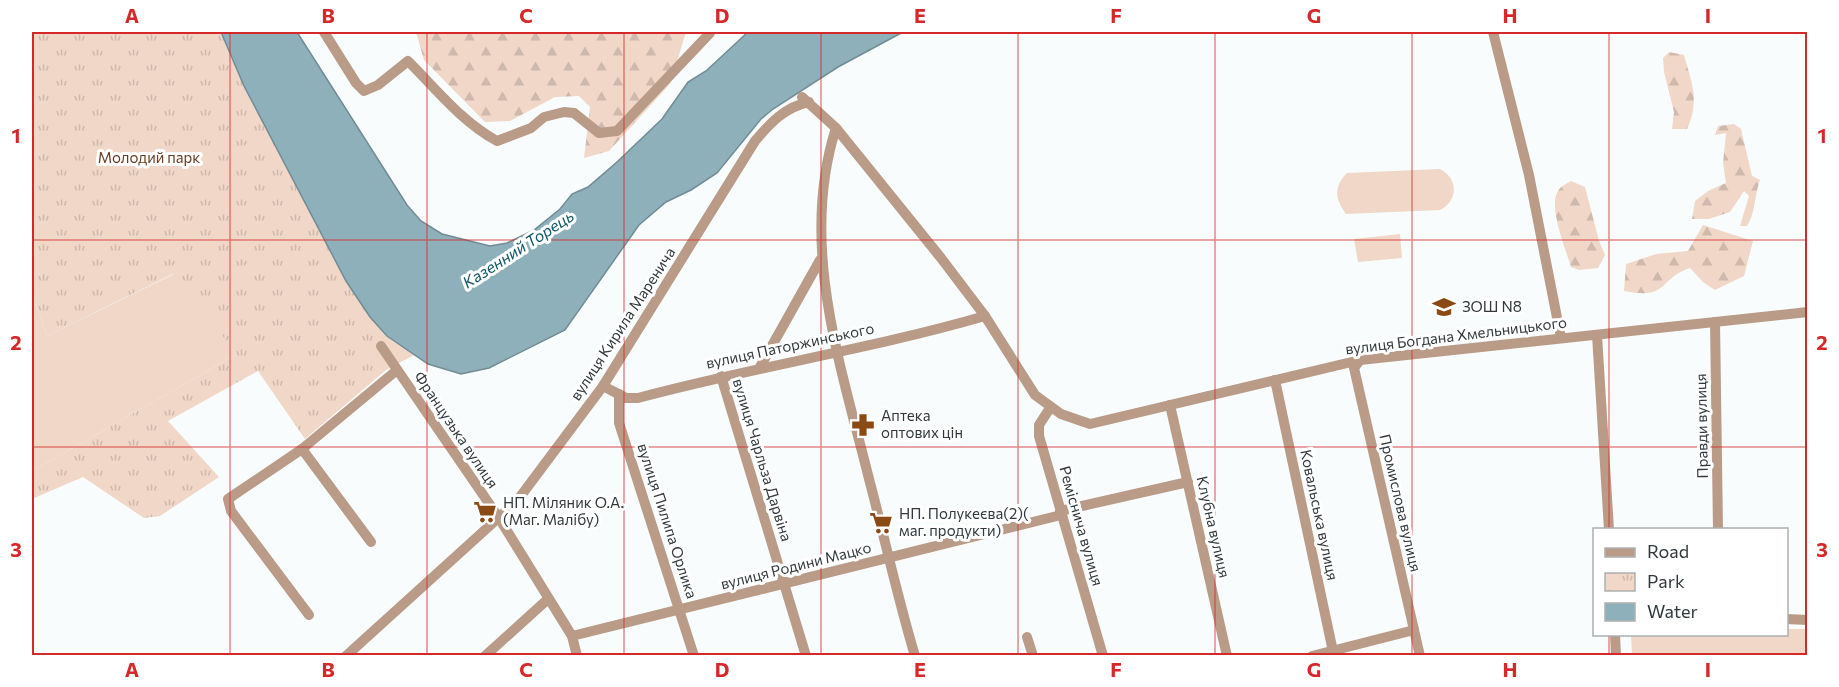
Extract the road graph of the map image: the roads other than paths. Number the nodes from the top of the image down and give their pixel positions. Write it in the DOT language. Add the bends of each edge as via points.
graph roads {
  1 [pos="324,32"];
  2 [pos="708,32"];
  3 [pos="1493,32"];
  4 [pos="806,100"];
  5 [pos="836,128"];
  6 [pos="820,260"];
  7 [pos="1808,312"];
  8 [pos="985,316"];
  9 [pos="1715,322"];
  10 [pos="1597,335"];
  11 [pos="1561,338"];
  12 [pos="381,346"];
  13 [pos="837,354"];
  14 [pos="1360,360"];
  15 [pos="760,367"];
  16 [pos="397,369"];
  17 [pos="721,376"];
  18 [pos="1275,380"];
  19 [pos="603,386"];
  20 [pos="619,394"];
  21 [pos="1170,405"];
  22 [pos="1050,408"];
  23 [pos="302,450"];
  24 [pos="1188,482"];
  25 [pos="1061,513"];
  26 [pos="499,518"];
  27 [pos="1609,528"];
  28 [pos="1718,528"];
  29 [pos="371,542"];
  30 [pos="889,558"];
  31 [pos="784,584"];
  32 [pos="548,599"];
  33 [pos="680,610"];
  34 [pos="309,615"];
  35 [pos="1788,619"];
  36 [pos="1808,620"];
  37 [pos="1414,630"];
  38 [pos="572,636"];
  39 [pos="1615,636"];
  40 [pos="1027,637"];
  41 [pos="1333,653"];
  42 [pos="346,656"];
  43 [pos="485,656"];
  44 [pos="577,656"];
  45 [pos="694,656"];
  46 [pos="806,656"];
  47 [pos="915,656"];
  48 [pos="1033,656"];
  49 [pos="1103,656"];
  50 [pos="1227,656"];
  51 [pos="1312,656"];
  52 [pos="1420,656"];
  53 [pos="1616,656"];
  1 -- 2 [label="street" via="364,91 408,61 429,86 479,131 497,141 531,128 544,117 564,112 574,113 599,133 617,131"];
  3 -- 11 [label="street" via="1529,176"];
  4 -- 5 [label="street, вулиця Богдана Хмельницького"];
  4 -- 19 [label="street, вулиця Кирила Маренича" via="780,115 755,141"];
  5 -- 6 [label="street" via="826,159"];
  5 -- 8 [label="street, вулиця Богдана Хмельницького"];
  6 -- 13 [label="street"];
  6 -- 15 [label="street"];
  7 -- 9 [label="street, вулиця Богдана Хмельницького"];
  8 -- 13 [label="street, вулиця Паторжинського"];
  8 -- 22 [label="street, вулиця Богдана Хмельницького" via="1035,395"];
  9 -- 10 [label="street, вулиця Богдана Хмельницького"];
  9 -- 28 [label="street, Правди вулиця"];
  10 -- 11 [label="street, вулиця Богдана Хмельницького"];
  10 -- 27 [label="street"];
  11 -- 14 [label="street, вулиця Богдана Хмельницького"];
  12 -- 16 [label="street, Французька вулиця"];
  13 -- 15 [label="street, вулиця Паторжинського"];
  13 -- 30 [label="street"];
  14 -- 18 [label="street, вулиця Богдана Хмельницького"];
  14 -- 37 [label="street, Промислова вулиця" via="1354,368"];
  15 -- 17 [label="street, вулиця Паторжинського"];
  16 -- 23 [label="street"];
  16 -- 26 [label="street, Французька вулиця"];
  17 -- 20 [label="street, вулиця Паторжинського" via="638,398"];
  17 -- 31 [label="street, вулиця Чарльза Дарвіна"];
  18 -- 21 [label="street, вулиця Богдана Хмельницького"];
  18 -- 41 [label="street, Ковальська вулиця"];
  19 -- 20 [label="street, вулиця Паторжинського"];
  19 -- 26 [label="street, вулиця Кирила Маренича" via="517,501"];
  20 -- 33 [label="street, вулиця Пилипа Орлика" via="619,423"];
  21 -- 22 [label="street, вулиця Богдана Хмельницького" via="1090,424"];
  21 -- 24 [label="street, Клубна вулиця"];
  22 -- 25 [label="street, Реміснича вулиця" via="1039,424 1039,436"];
  23 -- 29 [label="street"];
  23 -- 34 [label="street" via="228,499 231,511"];
  24 -- 25 [label="street, вулиця Родини Мацко"];
  24 -- 50 [label="street, Клубна вулиця"];
  25 -- 30 [label="street, вулиця Родини Мацко"];
  25 -- 49 [label="street, Реміснича вулиця"];
  26 -- 32 [label="street, Французька вулиця"];
  26 -- 42 [label="street, вулиця Кирила Маренича"];
  30 -- 31 [label="street, вулиця Родини Мацко"];
  30 -- 47 [label="street"];
  31 -- 33 [label="street, вулиця Родини Мацко"];
  31 -- 46 [label="street, вулиця Чарльза Дарвіна"];
  32 -- 38 [label="street, Французька вулиця"];
  32 -- 43 [label="street"];
  33 -- 38 [label="street, вулиця Родини Мацко"];
  33 -- 45 [label="street, вулиця Пилипа Орлика"];
  35 -- 36 [label="street"];
  37 -- 41 [label="street"];
  37 -- 52 [label="street, Промислова вулиця"];
  38 -- 44 [label="street, Французька вулиця"];
  39 -- 53 [label="street"];
  40 -- 48 [label="street"];
  41 -- 51 [label="street"];
}
